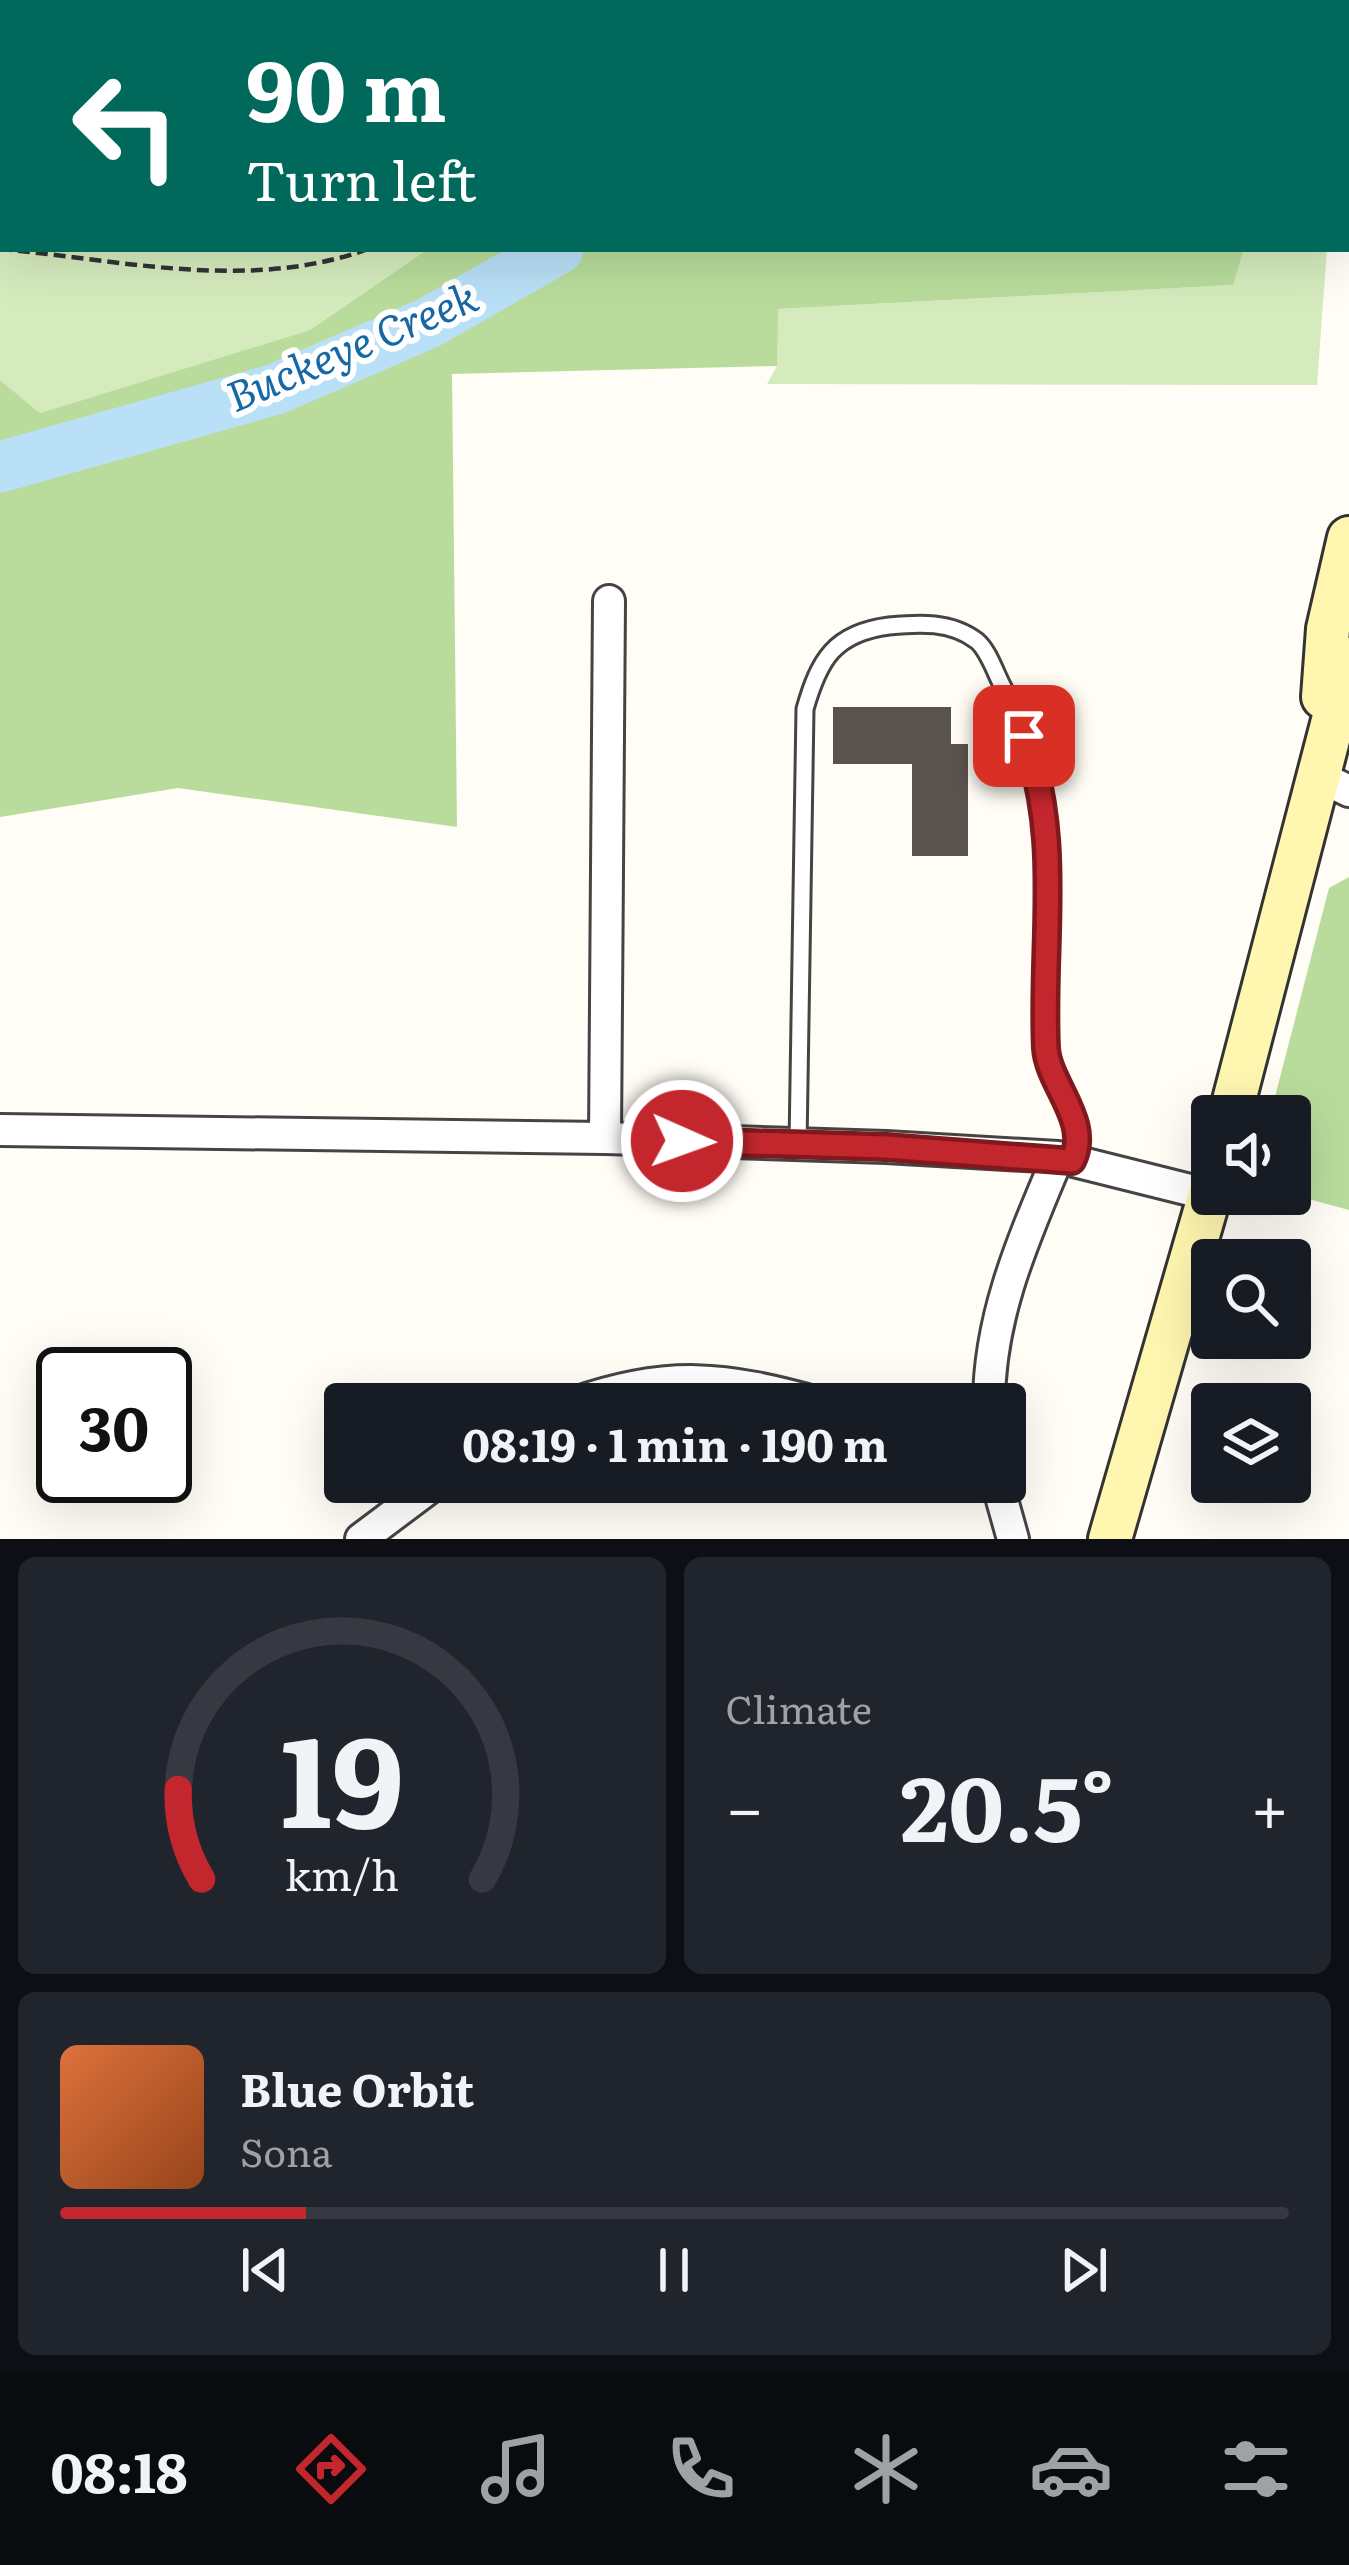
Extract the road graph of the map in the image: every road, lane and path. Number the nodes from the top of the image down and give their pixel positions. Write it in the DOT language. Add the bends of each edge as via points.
graph roads {
  1 [pos="60,252"];
  2 [pos="360,252"];
  3 [pos="1349,538"];
  4 [pos="609,601"];
  5 [pos="1349,659"];
  6 [pos="1334,783"];
  7 [pos="1237,1095"];
  8 [pos="0,1130"];
  9 [pos="605,1138"];
  10 [pos="798,1144"];
  11 [pos="1065,1159"];
  12 [pos="1191,1187"];
  13 [pos="1204,1215"];
  14 [pos="660,1383"];
  15 [pos="733,1383"];
  16 [pos="988,1383"];
  17 [pos="409,1503"];
  18 [pos="1002,1503"];
  19 [pos="361,1539"];
  20 [pos="1013,1539"];
  21 [pos="1110,1539"];
  1 -- 2 [label="path" via="242,274"];
  3 -- 6 [label="main road" via="1328,628"];
  4 -- 9 [label="street"];
  5 -- 6 [label="main road"];
  6 -- 7 [label="main road"];
  8 -- 9 [label="street"];
  9 -- 10 [label="street"];
  10 -- 11 [label="street"];
  10 -- 11 [label="lane" via="805,709 826,655 844,641 871,628 920,622 980,643 1037,770 1048,868 1046,1055 1067,1096 1078,1148"];
  11 -- 12 [label="street"];
  11 -- 16 [label="street" via="998,1312"];
  13 -- 21 [label="main road"];
  14 -- 15 [label="street"];
  17 -- 19 [label="street"];
  18 -- 20 [label="street"];
}
